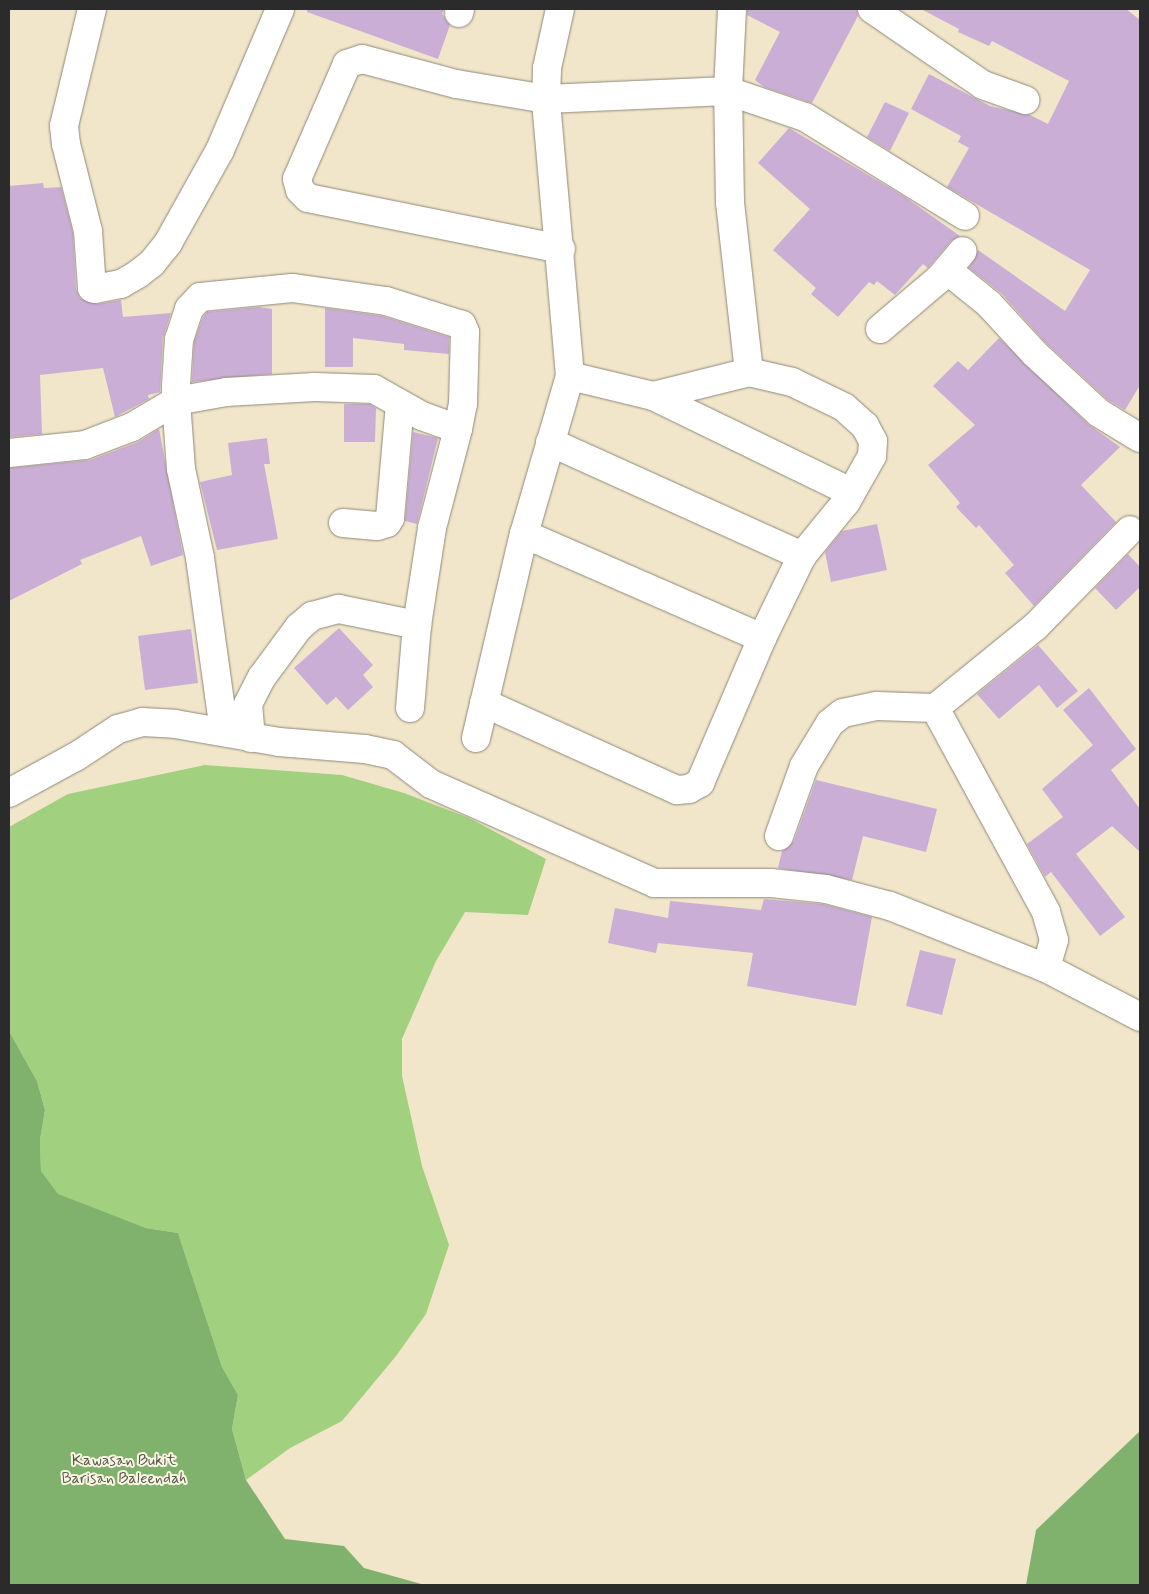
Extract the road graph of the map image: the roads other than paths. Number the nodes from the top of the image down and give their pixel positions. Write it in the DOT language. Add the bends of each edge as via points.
graph roads {
  1 [pos="92,9"];
  2 [pos="280,9"];
  3 [pos="560,9"];
  4 [pos="732,9"];
  5 [pos="872,9"];
  6 [pos="728,90"];
  7 [pos="546,99"];
  8 [pos="1025,100"];
  9 [pos="965,216"];
  10 [pos="561,249"];
  11 [pos="880,329"];
  12 [pos="749,372"];
  13 [pos="570,376"];
  14 [pos="653,396"];
  15 [pos="176,401"];
  16 [pos="400,404"];
  17 [pos="458,429"];
  18 [pos="1137,430"];
  19 [pos="550,442"];
  20 [pos="9,453"];
  21 [pos="851,492"];
  22 [pos="344,523"];
  23 [pos="1130,530"];
  24 [pos="524,534"];
  25 [pos="802,556"];
  26 [pos="417,625"];
  27 [pos="762,638"];
  28 [pos="484,703"];
  29 [pos="410,708"];
  30 [pos="935,708"];
  31 [pos="224,732"];
  32 [pos="251,738"];
  33 [pos="476,738"];
  34 [pos="9,793"];
  35 [pos="779,836"];
  36 [pos="1046,968"];
  37 [pos="1140,1017"];
  1 -- 2 [label="street" via="64,126 88,231 95,290 121,284 138,274 168,243 220,150"];
  3 -- 7 [label="street" via="547,68"];
  4 -- 6 [label="street"];
  5 -- 8 [label="street" via="983,85"];
  6 -- 7 [label="street"];
  6 -- 9 [label="street" via="805,117"];
  6 -- 12 [label="street" via="730,204"];
  7 -- 10 [label="street"];
  7 -- 10 [label="street" via="456,84 372,61 353,60 347,64 297,178 300,190 308,198"];
  10 -- 13 [label="street"];
  11 -- 18 [label="street" via="955,261 1034,353 1099,414"];
  12 -- 14 [label="street"];
  12 -- 21 [label="street" via="792,382 844,407 865,426 873,441 872,456"];
  13 -- 14 [label="street"];
  13 -- 19 [label="street"];
  14 -- 21 [label="street"];
  15 -- 16 [label="street" via="226,392 336,386 374,389"];
  15 -- 17 [label="street" via="179,339 194,300 292,288 386,301 462,325 465,332 464,404"];
  15 -- 20 [label="street" via="132,427 85,445"];
  15 -- 31 [label="street" via="181,469 200,558"];
  16 -- 17 [label="street"];
  16 -- 22 [label="street" via="390,518 387,523 377,526"];
  17 -- 26 [label="street" via="432,528"];
  19 -- 24 [label="street"];
  19 -- 25 [label="street"];
  21 -- 25 [label="street"];
  23 -- 30 [label="street" via="1036,626"];
  24 -- 27 [label="street"];
  24 -- 28 [label="street"];
  25 -- 27 [label="street"];
  26 -- 29 [label="street"];
  26 -- 32 [label="street" via="339,609 312,616 299,627 248,704"];
  27 -- 28 [label="street" via="700,783 689,789 677,790"];
  28 -- 33 [label="street"];
  30 -- 35 [label="street" via="877,706 843,713 830,723 804,766"];
  30 -- 36 [label="street" via="1046,912 1054,940"];
  31 -- 32 [label="street"];
  31 -- 34 [label="street" via="142,722 118,729 77,756"];
  32 -- 36 [label="street" via="365,749 393,755 431,784 654,883 711,881 826,889 890,906"];
  36 -- 37 [label="street"];
}
